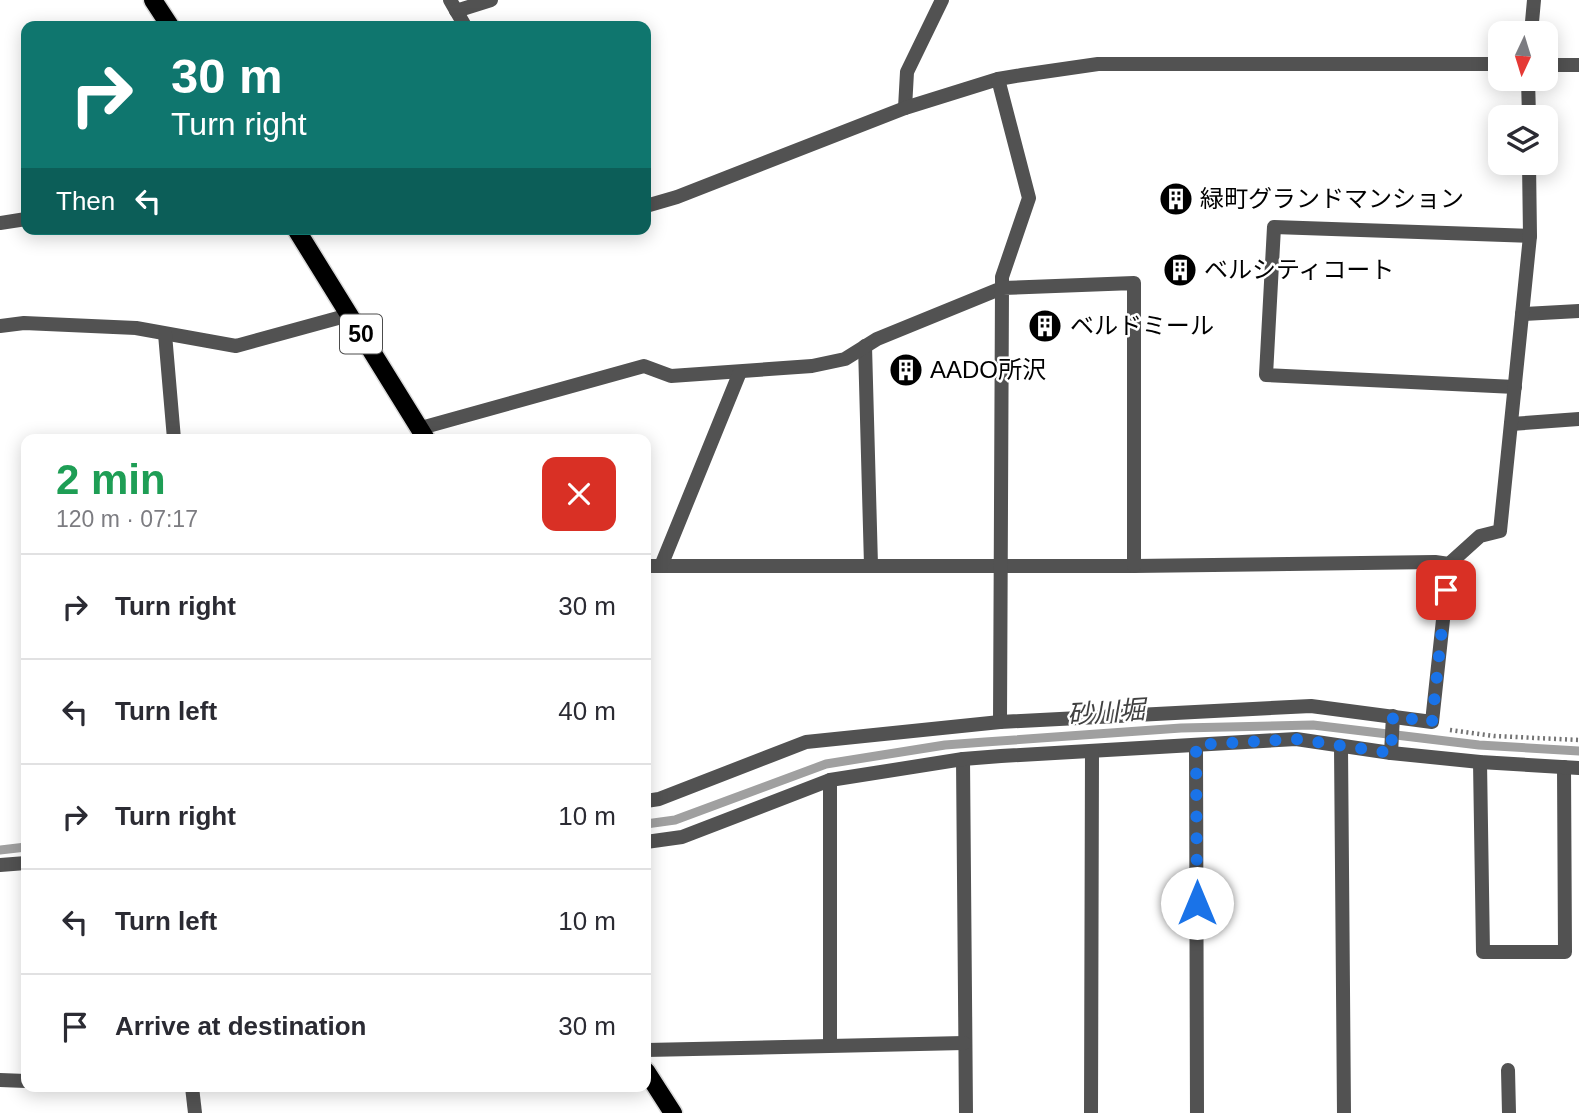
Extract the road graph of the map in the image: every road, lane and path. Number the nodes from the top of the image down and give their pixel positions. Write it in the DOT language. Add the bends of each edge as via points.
graph roads {
  1 [pos="153,0"];
  2 [pos="492,0"];
  3 [pos="942,0"];
  4 [pos="1534,0"];
  5 [pos="453,5"];
  6 [pos="167,21"];
  7 [pos="462,21"];
  8 [pos="1532,21"];
  9 [pos="1488,64"];
  10 [pos="1558,65"];
  11 [pos="1579,65"];
  12 [pos="998,79"];
  13 [pos="905,107"];
  14 [pos="1529,175"];
  15 [pos="651,205"];
  16 [pos="21,220"];
  17 [pos="0,223"];
  18 [pos="300,235"];
  19 [pos="1530,236"];
  20 [pos="1002,288"];
  21 [pos="1579,311"];
  22 [pos="1522,314"];
  23 [pos="349,315"];
  24 [pos="0,326"];
  25 [pos="165,334"];
  26 [pos="864,346"];
  27 [pos="740,372"];
  28 [pos="1515,387"];
  29 [pos="1579,419"];
  30 [pos="1511,424"];
  31 [pos="174,434"];
  32 [pos="423,434"];
  33 [pos="1449,564"];
  34 [pos="871,565"];
  35 [pos="651,566"];
  36 [pos="661,566"];
  37 [pos="1002,566"];
  38 [pos="1134,566"];
  39 [pos="1393,716"];
  40 [pos="1000,722"];
  41 [pos="1432,722"];
  42 [pos="1579,740"];
  43 [pos="1196,745"];
  44 [pos="1341,746"];
  45 [pos="1092,751"];
  46 [pos="1391,753"];
  47 [pos="963,760"];
  48 [pos="1480,762"];
  49 [pos="1572,767"];
  50 [pos="831,780"];
  51 [pos="651,800"];
  52 [pos="651,841"];
  53 [pos="21,863"];
  54 [pos="0,865"];
  55 [pos="964,1043"];
  56 [pos="830,1045"];
  57 [pos="651,1050"];
  58 [pos="1508,1070"];
  59 [pos="651,1079"];
  60 [pos="0,1080"];
  61 [pos="21,1081"];
  62 [pos="193,1092"];
  63 [pos="195,1113"];
  64 [pos="673,1113"];
  65 [pos="966,1113"];
  66 [pos="1091,1113"];
  67 [pos="1197,1113"];
  68 [pos="1344,1113"];
  69 [pos="1508,1113"];
  1 -- 6 [label="main road"];
  2 -- 5 [label="street"];
  3 -- 13 [label="street" via="907,72"];
  4 -- 8 [label="street"];
  5 -- 7 [label="street"];
  9 -- 12 [label="street" via="1098,64"];
  10 -- 11 [label="street"];
  12 -- 13 [label="street"];
  12 -- 20 [label="street" via="1029,198"];
  13 -- 15 [label="street"];
  14 -- 19 [label="street"];
  16 -- 17 [label="street"];
  18 -- 23 [label="main road, 50"];
  19 -- 22 [label="street"];
  19 -- 28 [label="street" via="1274,227 1266,375"];
  20 -- 26 [label="street"];
  20 -- 37 [label="street"];
  20 -- 38 [label="street" via="1134,283"];
  21 -- 22 [label="street"];
  22 -- 28 [label="street"];
  23 -- 25 [label="street" via="236,346"];
  23 -- 32 [label="main road, 50"];
  24 -- 25 [label="street" via="24,323"];
  25 -- 31 [label="street"];
  26 -- 27 [label="street" via="845,359 813,366"];
  26 -- 34 [label="street"];
  27 -- 32 [label="street" via="671,376 644,366"];
  27 -- 36 [label="street"];
  28 -- 30 [label="street"];
  29 -- 30 [label="street"];
  30 -- 33 [label="street" via="1500,530 1480,536"];
  33 -- 38 [label="street"];
  33 -- 41 [label="street"];
  34 -- 36 [label="street"];
  34 -- 37 [label="street"];
  35 -- 36 [label="street"];
  37 -- 38 [label="street"];
  37 -- 40 [label="street"];
  39 -- 40 [label="street" via="1311,706"];
  39 -- 41 [label="street"];
  39 -- 46 [label="street"];
  40 -- 51 [label="street" via="806,742"];
  41 -- 42 [label="path" via="1439,729 1494,736"];
  43 -- 44 [label="street" via="1296,739"];
  43 -- 45 [label="street"];
  43 -- 67 [label="street"];
  44 -- 46 [label="street"];
  44 -- 68 [label="street"];
  45 -- 47 [label="street"];
  45 -- 66 [label="street"];
  46 -- 48 [label="street"];
  47 -- 50 [label="street"];
  47 -- 55 [label="street"];
  48 -- 49 [label="street"];
  48 -- 49 [label="street" via="1483,952 1565,952"];
  50 -- 52 [label="street" via="682,837"];
  50 -- 56 [label="street"];
  53 -- 54 [label="street"];
  55 -- 56 [label="street"];
  55 -- 65 [label="street"];
  56 -- 57 [label="street"];
  58 -- 69 [label="street"];
  59 -- 64 [label="main road"];
  60 -- 61 [label="street"];
  62 -- 63 [label="street"];
}
